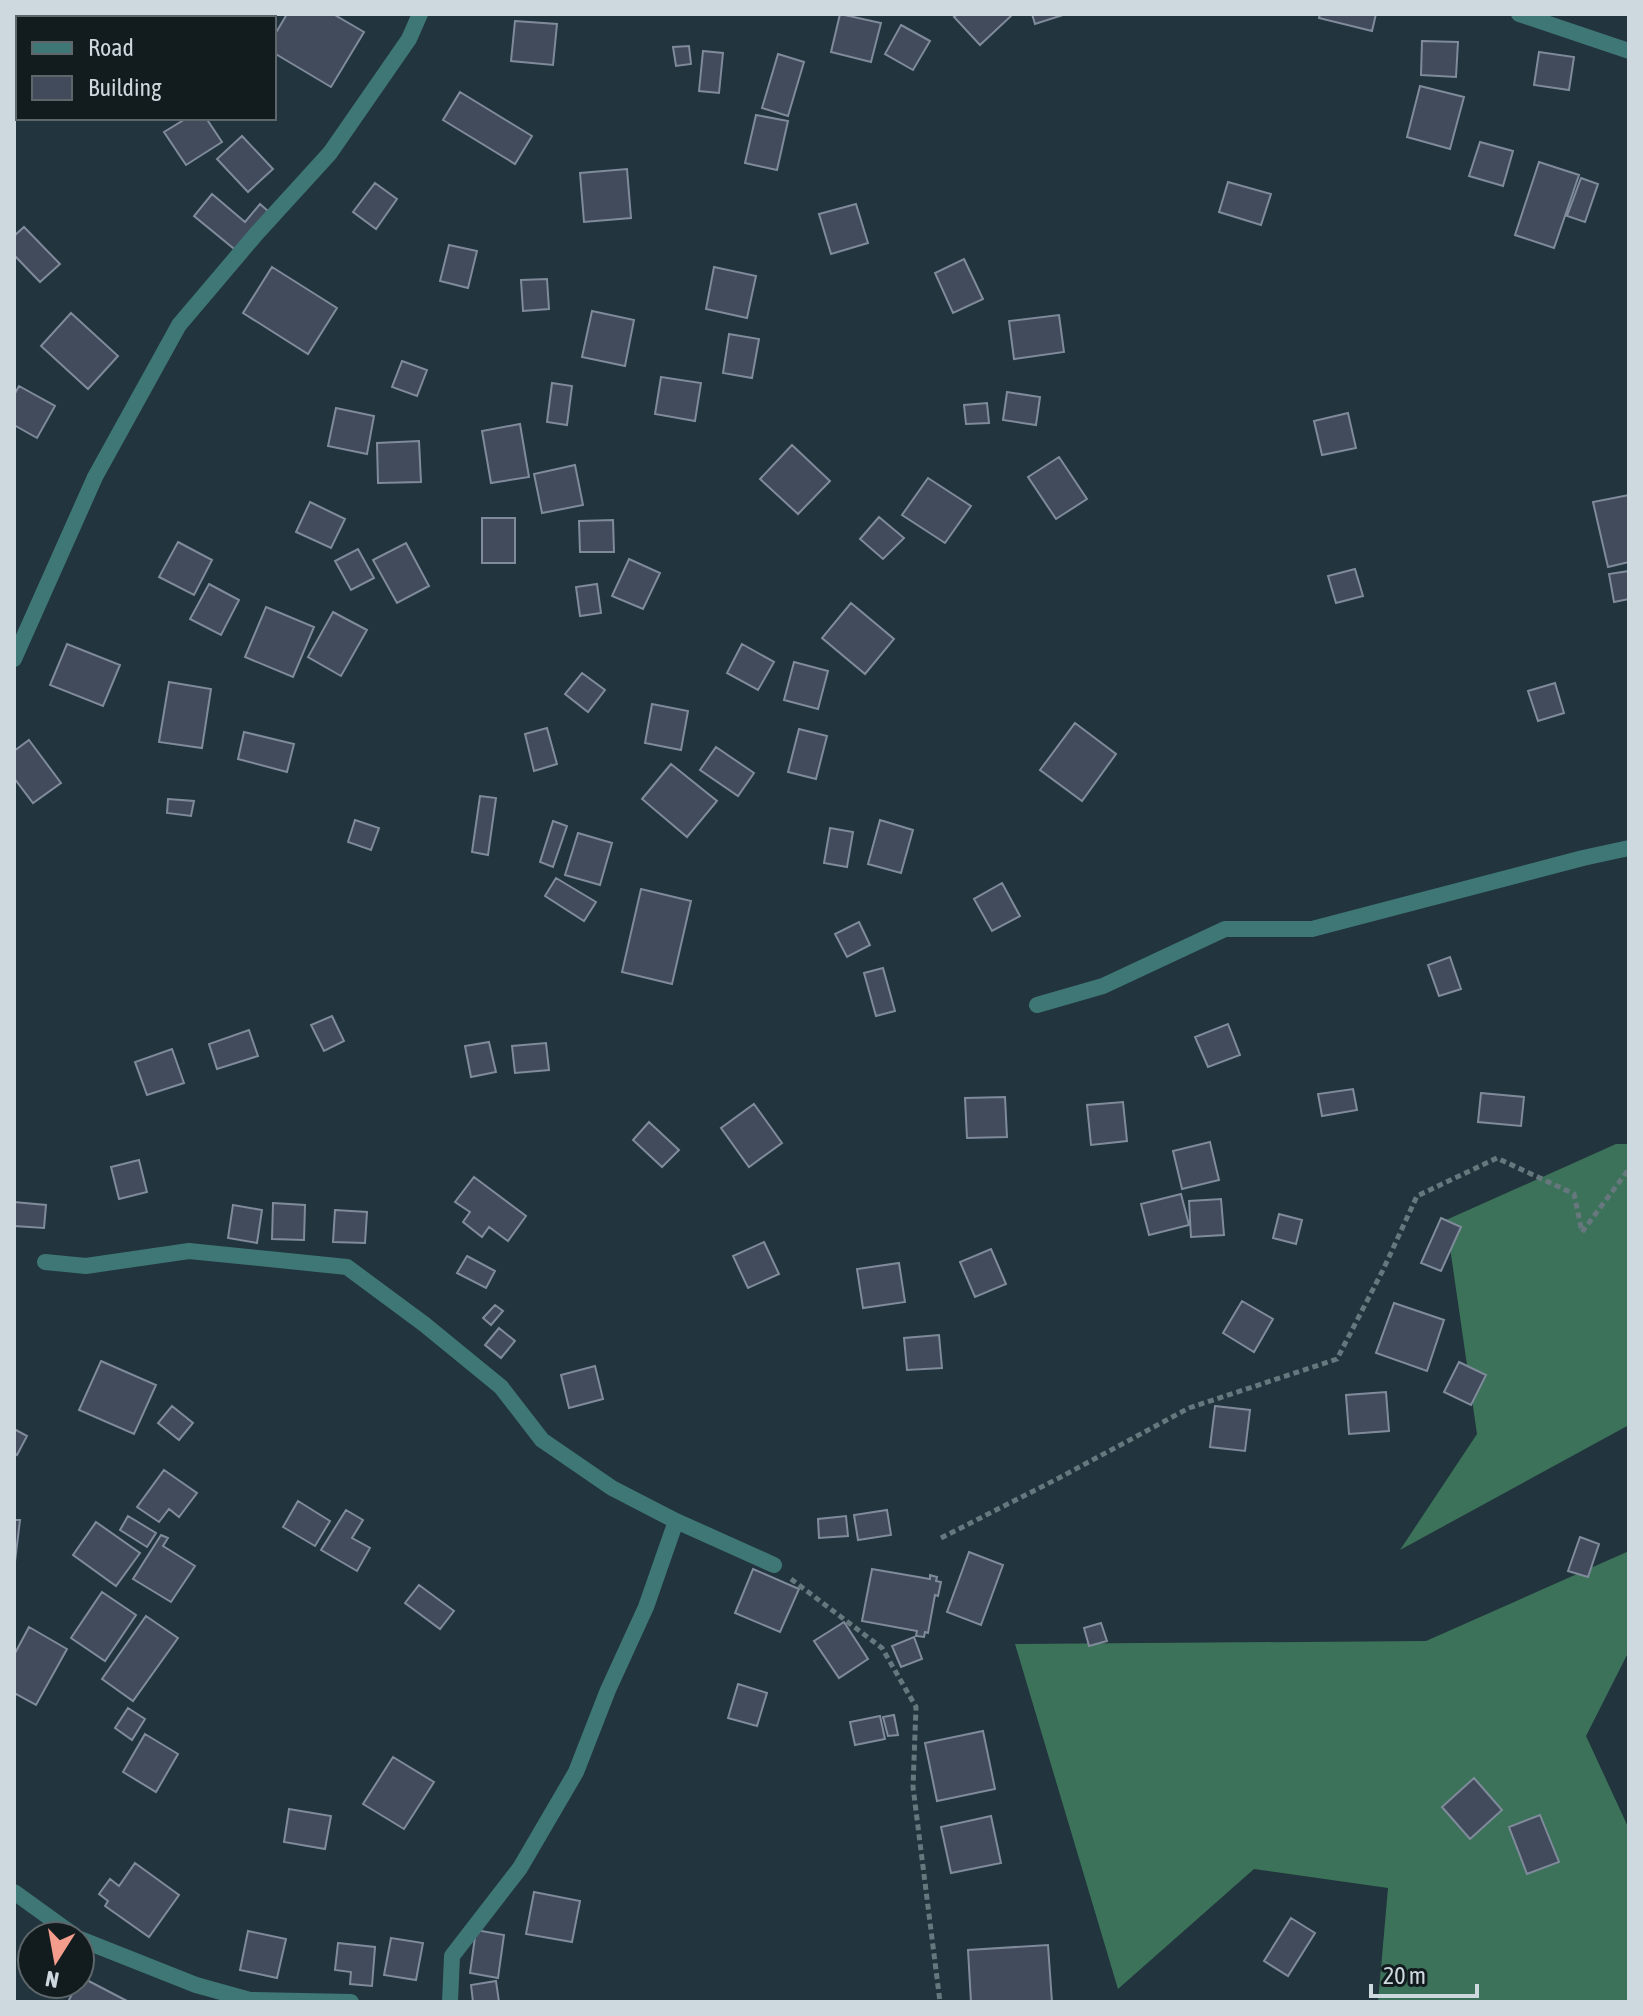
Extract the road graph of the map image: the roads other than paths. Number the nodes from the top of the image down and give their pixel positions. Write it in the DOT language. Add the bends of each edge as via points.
graph roads {
  1 [pos="420,14"];
  2 [pos="1519,14"];
  3 [pos="1629,51"];
  4 [pos="14,659"];
  5 [pos="1629,848"];
  6 [pos="1037,1005"];
  7 [pos="45,1262"];
  8 [pos="676,1521"];
  9 [pos="774,1565"];
  10 [pos="14,1892"];
  11 [pos="53,1920"];
  12 [pos="96,1946"];
  13 [pos="198,1994"];
  14 [pos="351,2002"];
  15 [pos="450,2002"];
  1 -- 4 [label="street" via="409,39 330,153 179,325 95,477"];
  2 -- 3 [label="street"];
  5 -- 6 [label="street" via="1312,929 1225,929 1103,986"];
  7 -- 8 [label="street" via="86,1266 189,1251 347,1267 501,1387 542,1440 612,1488"];
  8 -- 9 [label="street"];
  8 -- 15 [label="street" via="576,1772 520,1868 452,1956"];
  10 -- 11 [label="street"];
  12 -- 13 [label="street"];
  13 -- 14 [label="street"];
}
